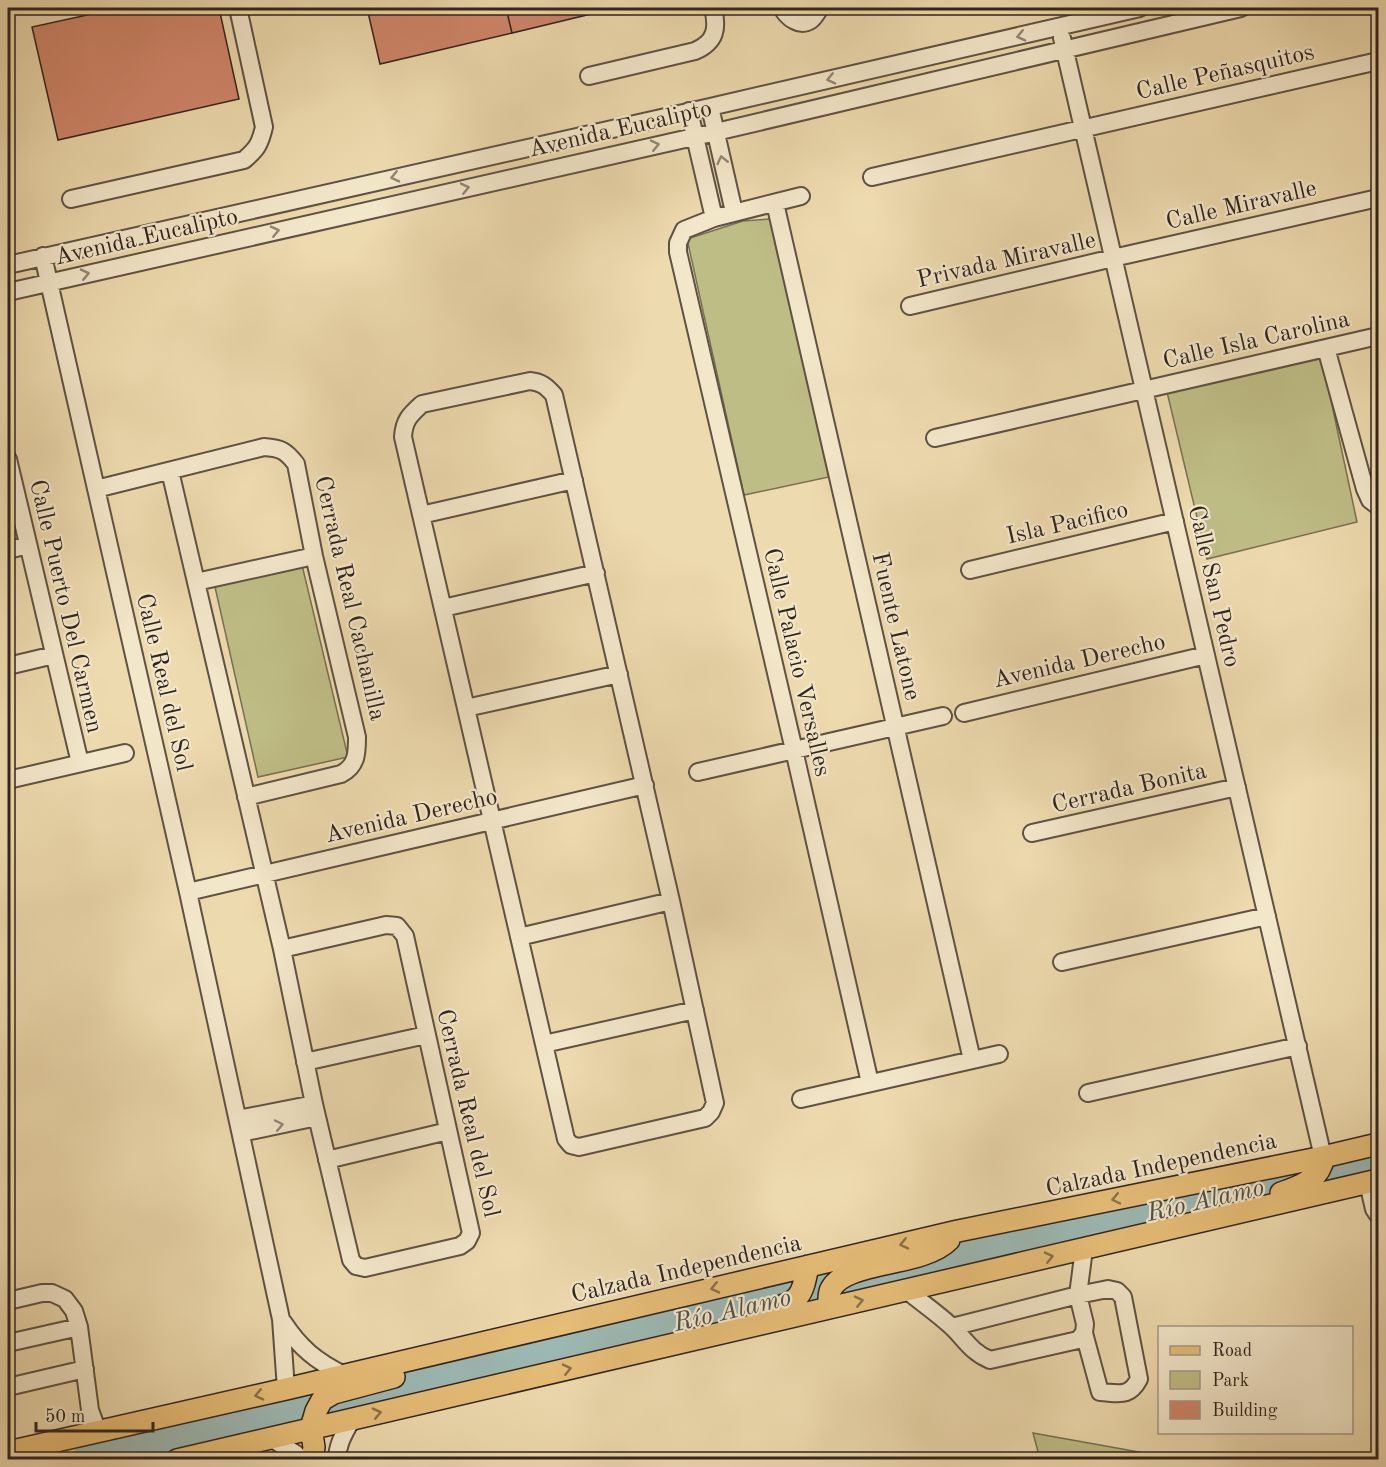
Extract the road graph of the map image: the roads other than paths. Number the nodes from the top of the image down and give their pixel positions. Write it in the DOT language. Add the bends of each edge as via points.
graph roads {
  1 [pos="238,8"];
  2 [pos="713,8"];
  3 [pos="782,8"];
  4 [pos="820,8"];
  5 [pos="1140,8"];
  6 [pos="1241,8"];
  7 [pos="1060,27"];
  8 [pos="1065,48"];
  9 [pos="1378,61"];
  10 [pos="590,76"];
  11 [pos="710,107"];
  12 [pos="689,111"];
  13 [pos="1083,128"];
  14 [pos="716,132"];
  15 [pos="695,136"];
  16 [pos="872,177"];
  17 [pos="801,196"];
  18 [pos="1378,198"];
  19 [pos="71,199"];
  20 [pos="775,203"];
  21 [pos="734,213"];
  22 [pos="714,218"];
  23 [pos="43,256"];
  24 [pos="1113,258"];
  25 [pos="8,265"];
  26 [pos="49,283"];
  27 [pos="8,292"];
  28 [pos="910,306"];
  29 [pos="1378,336"];
  30 [pos="1326,348"];
  31 [pos="1145,390"];
  32 [pos="934,438"];
  33 [pos="8,459"];
  34 [pos="170,471"];
  35 [pos="574,480"];
  36 [pos="96,489"];
  37 [pos="1378,506"];
  38 [pos="421,515"];
  39 [pos="1175,521"];
  40 [pos="28,545"];
  41 [pos="8,550"];
  42 [pos="314,556"];
  43 [pos="970,570"];
  44 [pos="596,573"];
  45 [pos="196,582"];
  46 [pos="443,608"];
  47 [pos="54,655"];
  48 [pos="1206,655"];
  49 [pos="8,666"];
  50 [pos="619,674"];
  51 [pos="466,708"];
  52 [pos="964,713"];
  53 [pos="943,716"];
  54 [pos="896,727"];
  55 [pos="794,750"];
  56 [pos="125,753"];
  57 [pos="80,763"];
  58 [pos="698,772"];
  59 [pos="8,780"];
  60 [pos="645,785"];
  61 [pos="1237,787"];
  62 [pos="246,797"];
  63 [pos="492,820"];
  64 [pos="1032,833"];
  65 [pos="265,874"];
  66 [pos="188,892"];
  67 [pos="671,901"];
  68 [pos="1267,916"];
  69 [pos="519,937"];
  70 [pos="282,949"];
  71 [pos="1062,962"];
  72 [pos="695,1010"];
  73 [pos="426,1035"];
  74 [pos="544,1044"];
  75 [pos="1298,1046"];
  76 [pos="999,1054"];
  77 [pos="972,1060"];
  78 [pos="305,1062"];
  79 [pos="870,1083"];
  80 [pos="1088,1093"];
  81 [pos="801,1099"];
  82 [pos="316,1110"];
  83 [pos="239,1126"];
  84 [pos="448,1131"];
  85 [pos="1378,1144"];
  86 [pos="1323,1156"];
  87 [pos="327,1160"];
  88 [pos="1373,1181"];
  89 [pos="1243,1212"];
  90 [pos="1378,1215"];
  91 [pos="958,1231"];
  92 [pos="1084,1249"];
  93 [pos="808,1266"];
  94 [pos="906,1290"];
  95 [pos="1078,1295"];
  96 [pos="8,1301"];
  97 [pos="829,1308"];
  98 [pos="281,1319"];
  99 [pos="79,1327"];
  100 [pos="952,1327"];
  101 [pos="1084,1333"];
  102 [pos="520,1334"];
  103 [pos="681,1342"];
  104 [pos="8,1344"];
  105 [pos="85,1369"];
  106 [pos="344,1375"];
  107 [pos="8,1387"];
  108 [pos="286,1389"];
  109 [pos="352,1419"];
  110 [pos="311,1428"];
  111 [pos="98,1432"];
  112 [pos="271,1438"];
  113 [pos="8,1452"];
  114 [pos="177,1460"];
  115 [pos="301,1460"];
  116 [pos="312,1460"];
  117 [pos="337,1460"];
  1 -- 19 [label="street" via="264,127 255,151 244,160"];
  2 -- 10 [label="street" via="716,23 705,47"];
  3 -- 4 [label="street" via="790,19 800,23 811,20"];
  5 -- 7 [label="street, Avenida Eucalipto"];
  6 -- 8 [label="street, Avenida Eucalipto"];
  7 -- 8 [label="street, Calle San Pedro"];
  7 -- 11 [label="street, Avenida Eucalipto, one-way"];
  8 -- 13 [label="street, Calle San Pedro"];
  8 -- 14 [label="street, Avenida Eucalipto"];
  9 -- 13 [label="street, Calle Peñasquitos"];
  11 -- 12 [label="street, Avenida Eucalipto"];
  11 -- 14 [label="street"];
  12 -- 15 [label="street"];
  12 -- 23 [label="street, Avenida Eucalipto, one-way"];
  13 -- 16 [label="street, Calle Peñasquitos"];
  13 -- 24 [label="street, Calle San Pedro"];
  14 -- 15 [label="street, Avenida Eucalipto"];
  21 -- 14 [label="street, one-way"];
  15 -- 22 [label="street"];
  26 -- 15 [label="street, Avenida Eucalipto, one-way"];
  17 -- 20 [label="street"];
  18 -- 24 [label="street, Calle Miravalle"];
  20 -- 21 [label="street"];
  20 -- 54 [label="street, Fuente Latone"];
  21 -- 22 [label="street"];
  22 -- 55 [label="street, Calle Palacio Versalles" via="684,230 678,252"];
  23 -- 25 [label="street, Avenida Eucalipto"];
  23 -- 26 [label="street, Calle Real del Sol"];
  24 -- 28 [label="street, Privada Miravalle"];
  24 -- 31 [label="street, Calle San Pedro"];
  26 -- 27 [label="street, Avenida Eucalipto"];
  26 -- 36 [label="street, Calle Real del Sol"];
  29 -- 30 [label="street, Calle Isla Carolina"];
  30 -- 31 [label="street, Calle Isla Carolina"];
  30 -- 37 [label="street" via="1365,489"];
  31 -- 32 [label="street, Calle Isla Carolina"];
  31 -- 39 [label="street, Calle San Pedro"];
  33 -- 40 [label="street, Calle Puerto Del Carmen"];
  34 -- 36 [label="street, Cerrada Real Cachanilla"];
  34 -- 42 [label="street, Cerrada Real Cachanilla" via="264,447 287,453 296,465"];
  34 -- 45 [label="street"];
  35 -- 38 [label="street"];
  35 -- 38 [label="street" via="554,395 545,385 530,381 422,404 409,416 403,437"];
  35 -- 44 [label="street"];
  36 -- 66 [label="street, Calle Real del Sol"];
  38 -- 46 [label="street"];
  39 -- 43 [label="street, Isla Pacifico"];
  39 -- 48 [label="street, Calle San Pedro"];
  40 -- 41 [label="street"];
  40 -- 47 [label="street, Calle Puerto Del Carmen"];
  42 -- 45 [label="street"];
  42 -- 62 [label="street, Cerrada Real Cachanilla" via="357,737 354,764 341,774"];
  44 -- 46 [label="street"];
  44 -- 50 [label="street"];
  45 -- 62 [label="street"];
  46 -- 51 [label="street"];
  47 -- 49 [label="street"];
  47 -- 57 [label="street, Calle Puerto Del Carmen"];
  48 -- 52 [label="street, Avenida Derecho"];
  48 -- 61 [label="street, Calle San Pedro"];
  50 -- 51 [label="street"];
  50 -- 60 [label="street"];
  51 -- 63 [label="street"];
  53 -- 54 [label="street"];
  54 -- 55 [label="street"];
  54 -- 77 [label="street, Fuente Latone"];
  55 -- 58 [label="street"];
  55 -- 79 [label="street, Calle Palacio Versalles"];
  56 -- 57 [label="street"];
  57 -- 59 [label="street"];
  60 -- 63 [label="street, Avenida Derecho"];
  60 -- 67 [label="street"];
  61 -- 64 [label="street, Cerrada Bonita"];
  61 -- 68 [label="street, Calle San Pedro"];
  62 -- 65 [label="street"];
  63 -- 65 [label="street, Avenida Derecho"];
  63 -- 69 [label="street"];
  65 -- 66 [label="street, Avenida Derecho"];
  65 -- 70 [label="street, Cerrada Real del Sol"];
  66 -- 83 [label="street, Calle Real del Sol"];
  67 -- 69 [label="street"];
  67 -- 72 [label="street"];
  68 -- 71 [label="street"];
  68 -- 75 [label="street, Calle San Pedro"];
  69 -- 74 [label="street"];
  70 -- 73 [label="street, Cerrada Real del Sol" via="386,925 397,926 405,936"];
  70 -- 78 [label="street, Cerrada Real del Sol"];
  72 -- 74 [label="street"];
  72 -- 74 [label="street" via="715,1103 711,1112 705,1118 579,1147 566,1139"];
  73 -- 78 [label="street"];
  73 -- 84 [label="street, Cerrada Real del Sol"];
  75 -- 80 [label="street"];
  75 -- 86 [label="street, Calle San Pedro"];
  76 -- 77 [label="street"];
  77 -- 79 [label="street"];
  78 -- 82 [label="street, Cerrada Real del Sol"];
  79 -- 81 [label="street"];
  82 -- 83 [label="street"];
  82 -- 87 [label="street, Cerrada Real del Sol"];
  83 -- 98 [label="street, Calle Real del Sol"];
  84 -- 87 [label="street"];
  84 -- 87 [label="street, Cerrada Real del Sol" via="471,1233 460,1246 365,1268 356,1266 351,1260"];
  85 -- 86 [label="main road, Calzada Independencia"];
  86 -- 89 [label="main road" via="1321,1168 1311,1179"];
  86 -- 91 [label="main road, Calzada Independencia, one-way"];
  88 -- 89 [label="main road"];
  88 -- 90 [label="street" via="1374,1209"];
  89 -- 92 [label="main road"];
  91 -- 93 [label="main road, Calzada Independencia, one-way"];
  91 -- 97 [label="main road" via="934,1251 851,1273 837,1281 829,1291"];
  94 -- 92 [label="main road, one-way"];
  92 -- 95 [label="street"];
  93 -- 102 [label="main road, Calzada Independencia, one-way"];
  93 -- 103 [label="main road" via="804,1286 790,1304 696,1327"];
  97 -- 94 [label="main road, one-way"];
  94 -- 100 [label="street"];
  95 -- 100 [label="street"];
  95 -- 101 [label="street"];
  95 -- 101 [label="street" via="1108,1289 1123,1297 1139,1379 1134,1387 1126,1393 1100,1392"];
  96 -- 99 [label="street" via="52,1293 65,1299"];
  97 -- 103 [label="main road"];
  98 -- 106 [label="street, Calle Real del Sol" via="307,1353"];
  98 -- 108 [label="street, Calle Real del Sol"];
  99 -- 104 [label="street"];
  99 -- 105 [label="street"];
  100 -- 101 [label="street" via="972,1350 990,1360 1078,1340"];
  102 -- 106 [label="main road, Calzada Independencia"];
  102 -- 110 [label="main road" via="492,1352 334,1393 322,1400"];
  109 -- 103 [label="main road, one-way"];
  105 -- 107 [label="street"];
  105 -- 111 [label="street" via="90,1410"];
  106 -- 108 [label="main road, Calzada Independencia"];
  108 -- 111 [label="main road, Calzada Independencia, one-way"];
  109 -- 110 [label="main road"];
  109 -- 117 [label="street" via="341,1439"];
  110 -- 112 [label="main road"];
  110 -- 116 [label="main road"];
  111 -- 113 [label="main road, Calzada Independencia"];
  112 -- 114 [label="main road"];
  112 -- 115 [label="street"];
}
